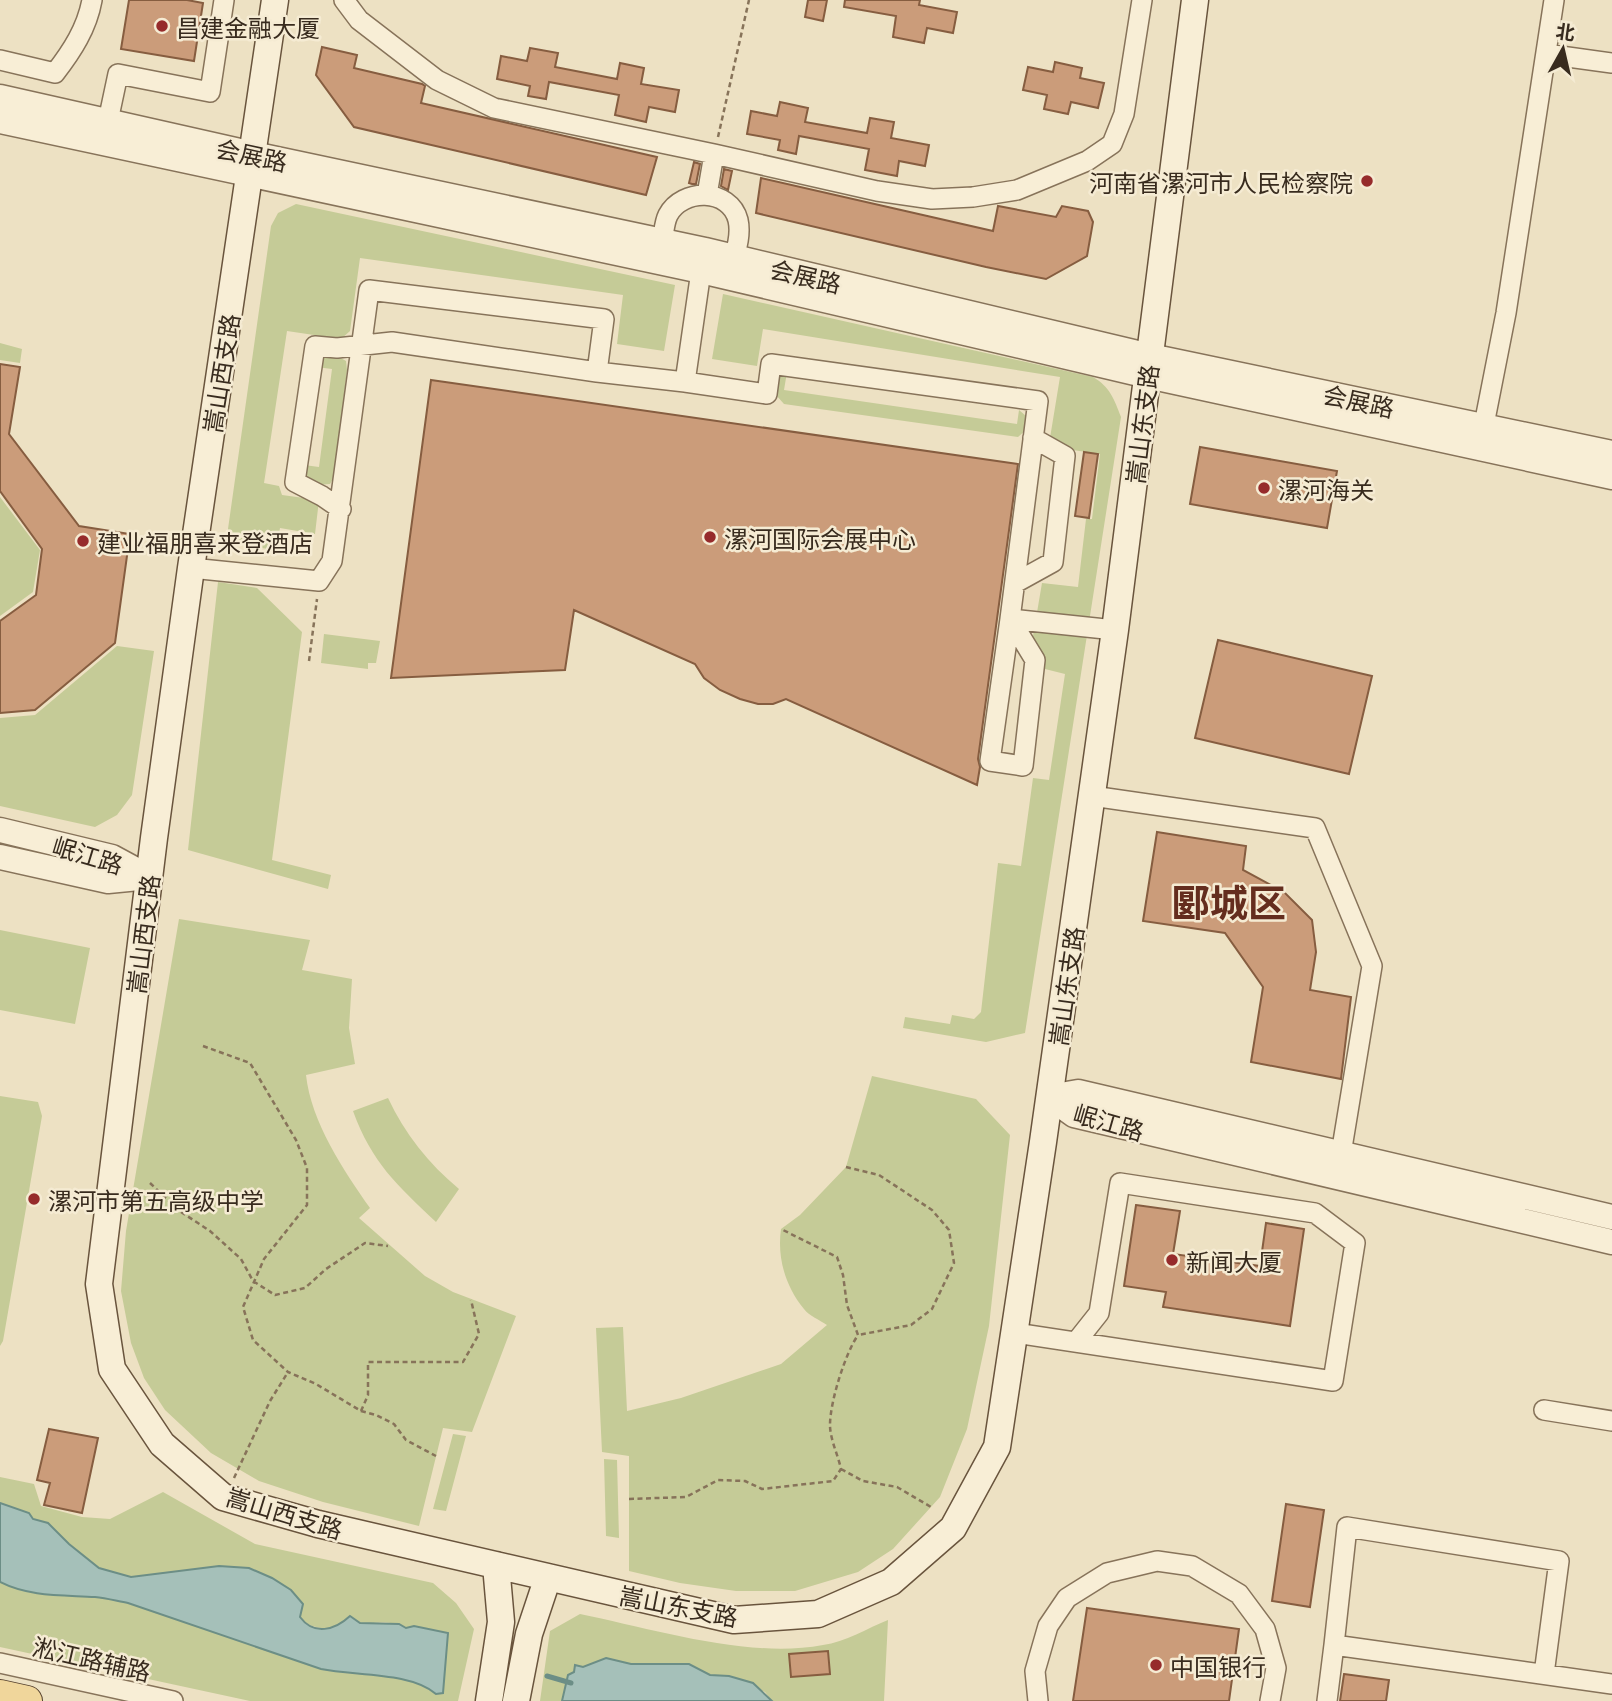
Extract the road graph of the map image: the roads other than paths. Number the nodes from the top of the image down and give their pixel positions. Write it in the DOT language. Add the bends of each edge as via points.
graph roads {
  1 [pos="92,0"];
  2 [pos="224,0"];
  3 [pos="275,0"];
  4 [pos="344,0"];
  5 [pos="1142,0"];
  6 [pos="1195,0"];
  7 [pos="1554,0"];
  8 [pos="1546,54"];
  9 [pos="0,60"];
  10 [pos="1612,63"];
  11 [pos="0,97"];
  12 [pos="0,121"];
  13 [pos="108,121"];
  14 [pos="715,154"];
  15 [pos="252,164"];
  16 [pos="707,195"];
  17 [pos="662,242"];
  18 [pos="734,257"];
  19 [pos="703,261"];
  20 [pos="361,345"];
  21 [pos="1149,366"];
  22 [pos="597,372"];
  23 [pos="685,382"];
  24 [pos="1481,437"];
  25 [pos="1033,438"];
  26 [pos="1612,453"];
  27 [pos="1612,477"];
  28 [pos="341,509"];
  29 [pos="191,568"];
  30 [pos="1015,583"];
  31 [pos="1010,619"];
  32 [pos="1115,631"];
  33 [pos="1092,796"];
  34 [pos="0,830"];
  35 [pos="0,857"];
  36 [pos="149,877"];
  37 [pos="1049,1097"];
  38 [pos="1341,1154"];
  39 [pos="1612,1217"];
  40 [pos="1612,1242"];
  41 [pos="1015,1333"];
  42 [pos="1076,1342"];
  43 [pos="1544,1410"];
  44 [pos="1612,1421"];
  45 [pos="496,1565"];
  46 [pos="548,1577"];
  47 [pos="1334,1645"];
  48 [pos="0,1662"];
  49 [pos="1544,1674"];
  50 [pos="1612,1684"];
  51 [pos="0,1695"];
  52 [pos="488,1700"];
  53 [pos="27,1701"];
  54 [pos="173,1701"];
  55 [pos="516,1701"];
  56 [pos="1038,1701"];
  57 [pos="1270,1701"];
  58 [pos="1326,1701"];
  1 -- 9 [label="street" via="74,48 55,73"];
  2 -- 13 [label="street" via="211,92 118,74"];
  3 -- 15 [label="main road, 嵩山西支路"];
  4 -- 14 [label="street" via="359,20 436,80 494,108"];
  5 -- 14 [label="street" via="1124,114 1112,144 1087,161 1017,190 932,199"];
  6 -- 21 [label="main road, 嵩山东支路"];
  7 -- 8 [label="street"];
  8 -- 10 [label="street"];
  8 -- 24 [label="street" via="1506,313"];
  11 -- 13 [label="street, 会展路"];
  12 -- 15 [label="street, 会展路"];
  13 -- 15 [label="street, 会展路"];
  14 -- 16 [label="street"];
  15 -- 17 [label="street, 会展路"];
  15 -- 19 [label="street, 会展路"];
  15 -- 29 [label="main road, 嵩山西支路"];
  16 -- 17 [label="street" via="685,197 676,206 668,215"];
  16 -- 18 [label="street" via="732,207 738,217"];
  17 -- 19 [label="street, 会展路"];
  18 -- 19 [label="street, 会展路"];
  18 -- 21 [label="street, 会展路"];
  19 -- 21 [label="street, 会展路"];
  19 -- 23 [label="street"];
  20 -- 22 [label="street" via="391,342"];
  20 -- 22 [label="street" via="369,290 604,319"];
  20 -- 28 [label="street"];
  20 -- 28 [label="street" via="315,346 295,482"];
  21 -- 24 [label="street, 会展路"];
  21 -- 32 [label="main road, 嵩山东支路"];
  22 -- 23 [label="street"];
  23 -- 25 [label="street" via="767,394 771,364 1038,401"];
  24 -- 26 [label="street, 会展路"];
  24 -- 27 [label="street, 会展路"];
  25 -- 30 [label="street"];
  25 -- 30 [label="street" via="1065,456 1053,562"];
  28 -- 29 [label="street" via="332,561 319,581"];
  29 -- 36 [label="main road, 嵩山西支路"];
  30 -- 31 [label="street"];
  31 -- 31 [label="street" via="1035,660 1023,766 990,761"];
  31 -- 32 [label="street"];
  32 -- 33 [label="main road, 嵩山东支路"];
  33 -- 37 [label="main road, 嵩山东支路"];
  33 -- 38 [label="street" via="1315,828 1372,966"];
  34 -- 36 [label="street, 岷江路" via="113,857"];
  35 -- 36 [label="street, 岷江路" via="108,881"];
  36 -- 45 [label="main road, 嵩山西支路" via="99,1284 112,1369 162,1444 223,1497"];
  37 -- 38 [label="street, 岷江路" via="1078,1092"];
  37 -- 40 [label="street, 岷江路" via="1074,1115"];
  37 -- 41 [label="main road, 嵩山东支路"];
  38 -- 39 [label="street, 岷江路"];
  41 -- 42 [label="street"];
  41 -- 46 [label="main road, 嵩山东支路" via="997,1447 953,1528 891,1582 818,1614 734,1619"];
  42 -- 42 [label="street" via="1333,1381 1355,1244 1315,1213 1120,1183 1099,1313"];
  43 -- 44 [label="street"];
  45 -- 46 [label="main road, 嵩山西支路"];
  45 -- 52 [label="main road" via="501,1622"];
  46 -- 55 [label="main road" via="528,1634"];
  47 -- 49 [label="street"];
  47 -- 49 [label="street" via="1347,1527 1559,1560"];
  47 -- 58 [label="street"];
  48 -- 54 [label="street, 淞江路辅路"];
  49 -- 50 [label="street"];
  51 -- 53 [label="main road"];
  56 -- 57 [label="street" via="1035,1671 1048,1626 1067,1598 1107,1573 1157,1561 1192,1566 1239,1594 1265,1629 1276,1668"];
}
